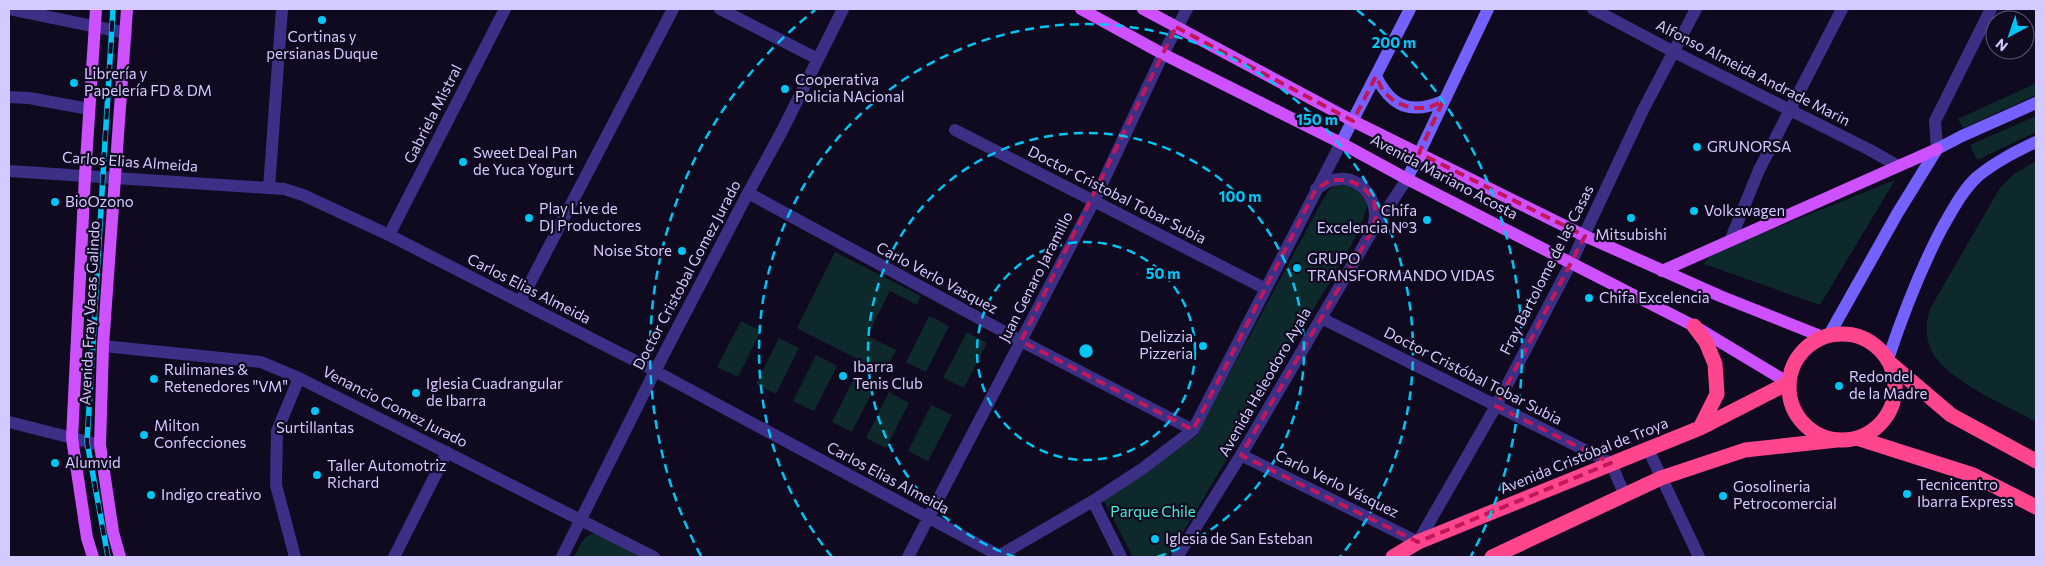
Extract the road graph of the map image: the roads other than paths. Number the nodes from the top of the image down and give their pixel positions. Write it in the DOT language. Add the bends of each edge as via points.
graph roads {
  1 [pos="10,9"];
  2 [pos="96,9"];
  3 [pos="127,9"];
  4 [pos="282,9"];
  5 [pos="505,9"];
  6 [pos="673,9"];
  7 [pos="720,9"];
  8 [pos="843,9"];
  9 [pos="1081,9"];
  10 [pos="1143,9"];
  11 [pos="1187,9"];
  12 [pos="1410,9"];
  13 [pos="1488,9"];
  14 [pos="1593,9"];
  15 [pos="1696,9"];
  16 [pos="1842,9"];
  17 [pos="1991,9"];
  18 [pos="95,27"];
  19 [pos="1176,27"];
  20 [pos="126,33"];
  21 [pos="1674,52"];
  22 [pos="1163,54"];
  23 [pos="818,59"];
  24 [pos="1376,76"];
  25 [pos="9,97"];
  26 [pos="1443,101"];
  27 [pos="2036,103"];
  28 [pos="90,109"];
  29 [pos="1790,110"];
  30 [pos="1353,121"];
  31 [pos="955,130"];
  32 [pos="2036,142"];
  33 [pos="1341,143"];
  34 [pos="1937,149"];
  35 [pos="1419,153"];
  36 [pos="1898,166"];
  37 [pos="9,171"];
  38 [pos="85,176"];
  39 [pos="115,178"];
  40 [pos="1406,179"];
  41 [pos="269,188"];
  42 [pos="1316,189"];
  43 [pos="748,193"];
  44 [pos="1094,201"];
  45 [pos="1371,233"];
  46 [pos="389,235"];
  47 [pos="1585,236"];
  48 [pos="1730,241"];
  49 [pos="1571,263"];
  50 [pos="1662,271"];
  51 [pos="1264,288"];
  52 [pos="520,302"];
  53 [pos="1321,318"];
  54 [pos="1694,326"];
  55 [pos="1826,336"];
  56 [pos="1021,341"];
  57 [pos="103,346"];
  58 [pos="1889,362"];
  59 [pos="655,371"];
  60 [pos="300,378"];
  61 [pos="1787,382"];
  62 [pos="1496,406"];
  63 [pos="9,422"];
  64 [pos="1700,428"];
  65 [pos="1193,430"];
  66 [pos="72,438"];
  67 [pos="1857,438"];
  68 [pos="1837,440"];
  69 [pos="100,445"];
  70 [pos="1648,449"];
  71 [pos="447,452"];
  72 [pos="1241,455"];
  73 [pos="2036,461"];
  74 [pos="1611,463"];
  75 [pos="1661,478"];
  76 [pos="1625,496"];
  77 [pos="1093,501"];
  78 [pos="2036,507"];
  79 [pos="928,519"];
  80 [pos="581,520"];
  81 [pos="1418,542"];
  82 [pos="998,556"];
  83 [pos="1499,556"];
  84 [pos="93,557"];
  85 [pos="120,557"];
  86 [pos="295,557"];
  87 [pos="394,557"];
  88 [pos="562,557"];
  89 [pos="654,557"];
  90 [pos="908,557"];
  91 [pos="1121,557"];
  92 [pos="1177,557"];
  93 [pos="1393,557"];
  94 [pos="1698,557"];
  1 -- 18 [label="street"];
  2 -- 18 [label="main road, Avenida Fray Vacas Galindo"];
  3 -- 20 [label="main road, Avenida Fray Vacas Galindo"];
  4 -- 41 [label="street"];
  5 -- 46 [label="street, Gabriela Mistral"];
  6 -- 52 [label="street"];
  7 -- 23 [label="street"];
  8 -- 23 [label="street, Doctor Cristobal Gomez Jurado"];
  9 -- 22 [label="main road, Avenida Mariano Acosta"];
  10 -- 19 [label="main road, Avenida Mariano Acosta"];
  11 -- 19 [label="street, Juan Genaro Jaramillo"];
  12 -- 24 [label="main road"];
  13 -- 26 [label="main road, Avenida Heleodoro Ayala"];
  14 -- 21 [label="street, Alfonso Almeida Andrade Marin"];
  15 -- 21 [label="street, Fray Bartolome de las Casas"];
  16 -- 29 [label="street"];
  17 -- 34 [label="street" via="1935,121"];
  18 -- 20 [label="street"];
  18 -- 28 [label="main road, Avenida Fray Vacas Galindo"];
  19 -- 22 [label="street, Juan Genaro Jaramillo"];
  19 -- 30 [label="main road, Avenida Mariano Acosta"];
  20 -- 39 [label="main road, Avenida Fray Vacas Galindo"];
  21 -- 29 [label="street, Alfonso Almeida Andrade Marin"];
  21 -- 47 [label="street, Fray Bartolome de las Casas" via="1642,112"];
  22 -- 33 [label="main road, Avenida Mariano Acosta"];
  22 -- 44 [label="street, Juan Genaro Jaramillo"];
  23 -- 43 [label="street, Doctor Cristobal Gomez Jurado"];
  24 -- 26 [label="main road" via="1383,91 1395,102 1411,108 1428,108"];
  24 -- 30 [label="main road"];
  25 -- 28 [label="street"];
  26 -- 35 [label="main road, Avenida Heleodoro Ayala"];
  27 -- 34 [label="main road"];
  28 -- 38 [label="main road, Avenida Fray Vacas Galindo"];
  29 -- 36 [label="street, Alfonso Almeida Andrade Marin"];
  29 -- 48 [label="street" via="1759,170"];
  30 -- 33 [label="main road"];
  30 -- 35 [label="main road, Avenida Mariano Acosta"];
  31 -- 44 [label="street, Doctor Cristobal Tobar Subia"];
  32 -- 58 [label="main road" via="2005,156 1976,178 1954,207 1906,306"];
  33 -- 40 [label="main road, Avenida Mariano Acosta"];
  33 -- 42 [label="street"];
  34 -- 36 [label="main road"];
  34 -- 55 [label="main road"];
  35 -- 40 [label="main road, Avenida Heleodoro Ayala"];
  35 -- 47 [label="main road, Avenida Mariano Acosta"];
  36 -- 48 [label="main road"];
  37 -- 38 [label="street, Carlos Elias Almeida"];
  38 -- 39 [label="street, Carlos Elias Almeida"];
  38 -- 66 [label="main road, Avenida Fray Vacas Galindo"];
  39 -- 41 [label="street, Carlos Elias Almeida"];
  39 -- 57 [label="main road, Avenida Fray Vacas Galindo"];
  40 -- 45 [label="street, Avenida Heleodoro Ayala"];
  40 -- 49 [label="main road, Avenida Mariano Acosta"];
  41 -- 46 [label="street, Carlos Elias Almeida" via="303,195"];
  42 -- 45 [label="street" via="1331,180 1348,180 1363,187 1374,200 1376,217"];
  42 -- 51 [label="street"];
  43 -- 56 [label="street, Carlo Verlo Vasquez"];
  43 -- 59 [label="street, Doctor Cristobal Gomez Jurado"];
  44 -- 51 [label="street, Doctor Cristobal Tobar Subia"];
  44 -- 56 [label="street, Juan Genaro Jaramillo"];
  45 -- 53 [label="street, Avenida Heleodoro Ayala"];
  46 -- 52 [label="street, Carlos Elias Almeida"];
  47 -- 49 [label="street, Fray Bartolome de las Casas"];
  47 -- 50 [label="main road, Avenida Mariano Acosta"];
  48 -- 50 [label="main road"];
  49 -- 54 [label="main road, Avenida Mariano Acosta"];
  49 -- 62 [label="street, Fray Bartolome de las Casas"];
  50 -- 55 [label="main road, Avenida Mariano Acosta" via="1757,312"];
  51 -- 65 [label="street"];
  52 -- 59 [label="street, Carlos Elias Almeida"];
  53 -- 62 [label="street, Doctor Cristóbal Tobar Subia"];
  53 -- 72 [label="street, Avenida Heleodoro Ayala"];
  54 -- 61 [label="main road, Avenida Mariano Acosta"];
  54 -- 64 [label="highway" via="1706,342 1715,364 1717,394"];
  55 -- 58 [label="highway" via="1840,333 1862,338 1872,343"];
  55 -- 61 [label="highway" via="1801,352"];
  56 -- 65 [label="street, Carlo Verlo Vasquez"];
  56 -- 79 [label="street, Juan Genaro Jaramillo"];
  57 -- 60 [label="street, Venancio Gomez Jurado" via="261,362"];
  57 -- 69 [label="main road, Avenida Fray Vacas Galindo"];
  58 -- 67 [label="highway" via="1895,379 1891,409 1883,422"];
  58 -- 73 [label="highway" via="1951,415"];
  59 -- 79 [label="street, Carlos Elias Almeida"];
  59 -- 80 [label="street, Doctor Cristobal Gomez Jurado"];
  60 -- 71 [label="street, Venancio Gomez Jurado"];
  60 -- 86 [label="street" via="277,432 276,486"];
  61 -- 64 [label="highway, Avenida Cristóbal de Troya"];
  61 -- 68 [label="highway" via="1792,405 1800,418 1810,429"];
  62 -- 74 [label="street, Doctor Cristóbal Tobar Subia"];
  62 -- 81 [label="street, Fray Bartolome de las Casas"];
  63 -- 66 [label="street"];
  64 -- 70 [label="highway, Avenida Cristóbal de Troya"];
  65 -- 77 [label="street"];
  66 -- 69 [label="street"];
  66 -- 84 [label="main road, Avenida Fray Vacas Galindo" via="87,538"];
  67 -- 68 [label="highway"];
  67 -- 78 [label="highway" via="1973,475"];
  68 -- 75 [label="highway" via="1745,450"];
  69 -- 85 [label="main road, Avenida Fray Vacas Galindo"];
  70 -- 74 [label="highway, Avenida Cristóbal de Troya"];
  70 -- 75 [label="street"];
  71 -- 80 [label="street, Venancio Gomez Jurado"];
  71 -- 87 [label="street"];
  72 -- 81 [label="street, Carlo Verlo Vásquez"];
  72 -- 92 [label="street, Avenida Heleodoro Ayala"];
  74 -- 76 [label="street"];
  74 -- 81 [label="highway, Avenida Cristóbal de Troya"];
  75 -- 76 [label="highway"];
  75 -- 94 [label="street"];
  76 -- 83 [label="highway"];
  77 -- 82 [label="street"];
  77 -- 91 [label="street"];
  79 -- 82 [label="street, Carlos Elias Almeida"];
  79 -- 90 [label="street, Juan Genaro Jaramillo"];
  80 -- 88 [label="street, Doctor Cristobal Gomez Jurado"];
  80 -- 89 [label="street, Venancio Gomez Jurado"];
  81 -- 93 [label="highway, Avenida Cristóbal de Troya"];
}
